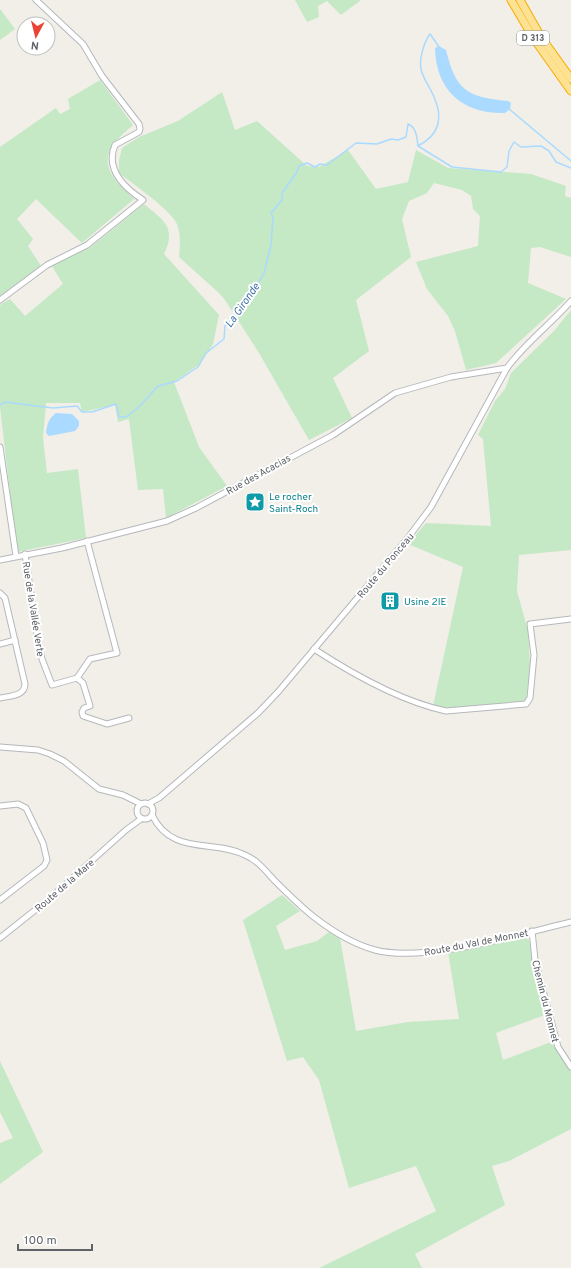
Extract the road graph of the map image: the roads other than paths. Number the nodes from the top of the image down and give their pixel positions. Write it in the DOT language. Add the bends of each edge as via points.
graph roads {
  1 [pos="36,0"];
  2 [pos="511,0"];
  3 [pos="520,0"];
  4 [pos="571,79"];
  5 [pos="571,91"];
  6 [pos="0,300"];
  7 [pos="571,301"];
  8 [pos="507,368"];
  9 [pos="0,447"];
  10 [pos="87,542"];
  11 [pos="25,554"];
  12 [pos="16,556"];
  13 [pos="0,560"];
  14 [pos="0,594"];
  15 [pos="571,619"];
  16 [pos="15,640"];
  17 [pos="0,644"];
  18 [pos="314,649"];
  19 [pos="77,678"];
  20 [pos="0,698"];
  21 [pos="129,718"];
  22 [pos="0,747"];
  23 [pos="128,798"];
  24 [pos="159,798"];
  25 [pos="141,804"];
  26 [pos="148,804"];
  27 [pos="0,806"];
  28 [pos="153,809"];
  29 [pos="138,815"];
  30 [pos="152,815"];
  31 [pos="147,820"];
  32 [pos="157,825"];
  33 [pos="0,900"];
  34 [pos="571,922"];
  35 [pos="532,931"];
  36 [pos="0,938"];
  37 [pos="571,1067"];
  1 -- 6 [label="street" via="83,44 102,76 139,124 139,132 115,144 111,163 119,179 143,200 87,245 47,265"];
  2 -- 5 [label="highway, D 313" via="534,39"];
  3 -- 4 [label="highway, D 313" via="541,37"];
  7 -- 8 [label="street, Route du Ponceau" via="517,354"];
  8 -- 10 [label="street, Rue des Acacias" via="451,377 395,394 333,435 181,515 140,529"];
  8 -- 18 [label="street, Route du Ponceau" via="431,507"];
  9 -- 12 [label="street"];
  10 -- 11 [label="street, Rue des Acacias"];
  10 -- 19 [label="street" via="117,653 90,659"];
  11 -- 12 [label="street, Rue des Acacias"];
  11 -- 19 [label="street, Rue de la Vallée Verte" via="37,635 42,659 52,685"];
  12 -- 13 [label="street, Rue des Acacias"];
  14 -- 16 [label="street" via="5,598"];
  15 -- 18 [label="street" via="530,624 534,665 529,702 510,706 459,711 436,709 392,692"];
  16 -- 17 [label="street"];
  16 -- 20 [label="street" via="25,688 21,693"];
  18 -- 24 [label="street, Route du Ponceau" via="258,713"];
  19 -- 21 [label="street" via="83,683 90,706 84,708 83,716 107,724"];
  22 -- 23 [label="street" via="38,750 50,754 64,761 99,789"];
  23 -- 25 [label="street"];
  23 -- 29 [label="street"];
  24 -- 26 [label="street, Route du Ponceau"];
  24 -- 28 [label="street, Route du Ponceau"];
  25 -- 26 [label="street"];
  25 -- 29 [label="street"];
  26 -- 28 [label="street"];
  27 -- 33 [label="street" via="18,804 26,808 47,856 44,866"];
  28 -- 30 [label="street"];
  29 -- 31 [label="street"];
  29 -- 36 [label="street, Route de la Mare" via="126,830 50,899"];
  30 -- 31 [label="street"];
  30 -- 32 [label="street, Route du Val de Monnet"];
  31 -- 32 [label="street, Route du Val de Monnet"];
  32 -- 35 [label="street, Route du Val de Monnet" via="182,843 225,848 245,854 258,862 314,917 347,939 376,950 388,953 420,952 492,941"];
  34 -- 35 [label="street, Route du Val de Monnet"];
  35 -- 37 [label="street, Chemin du Monnet" via="535,960 558,1047"];
}
